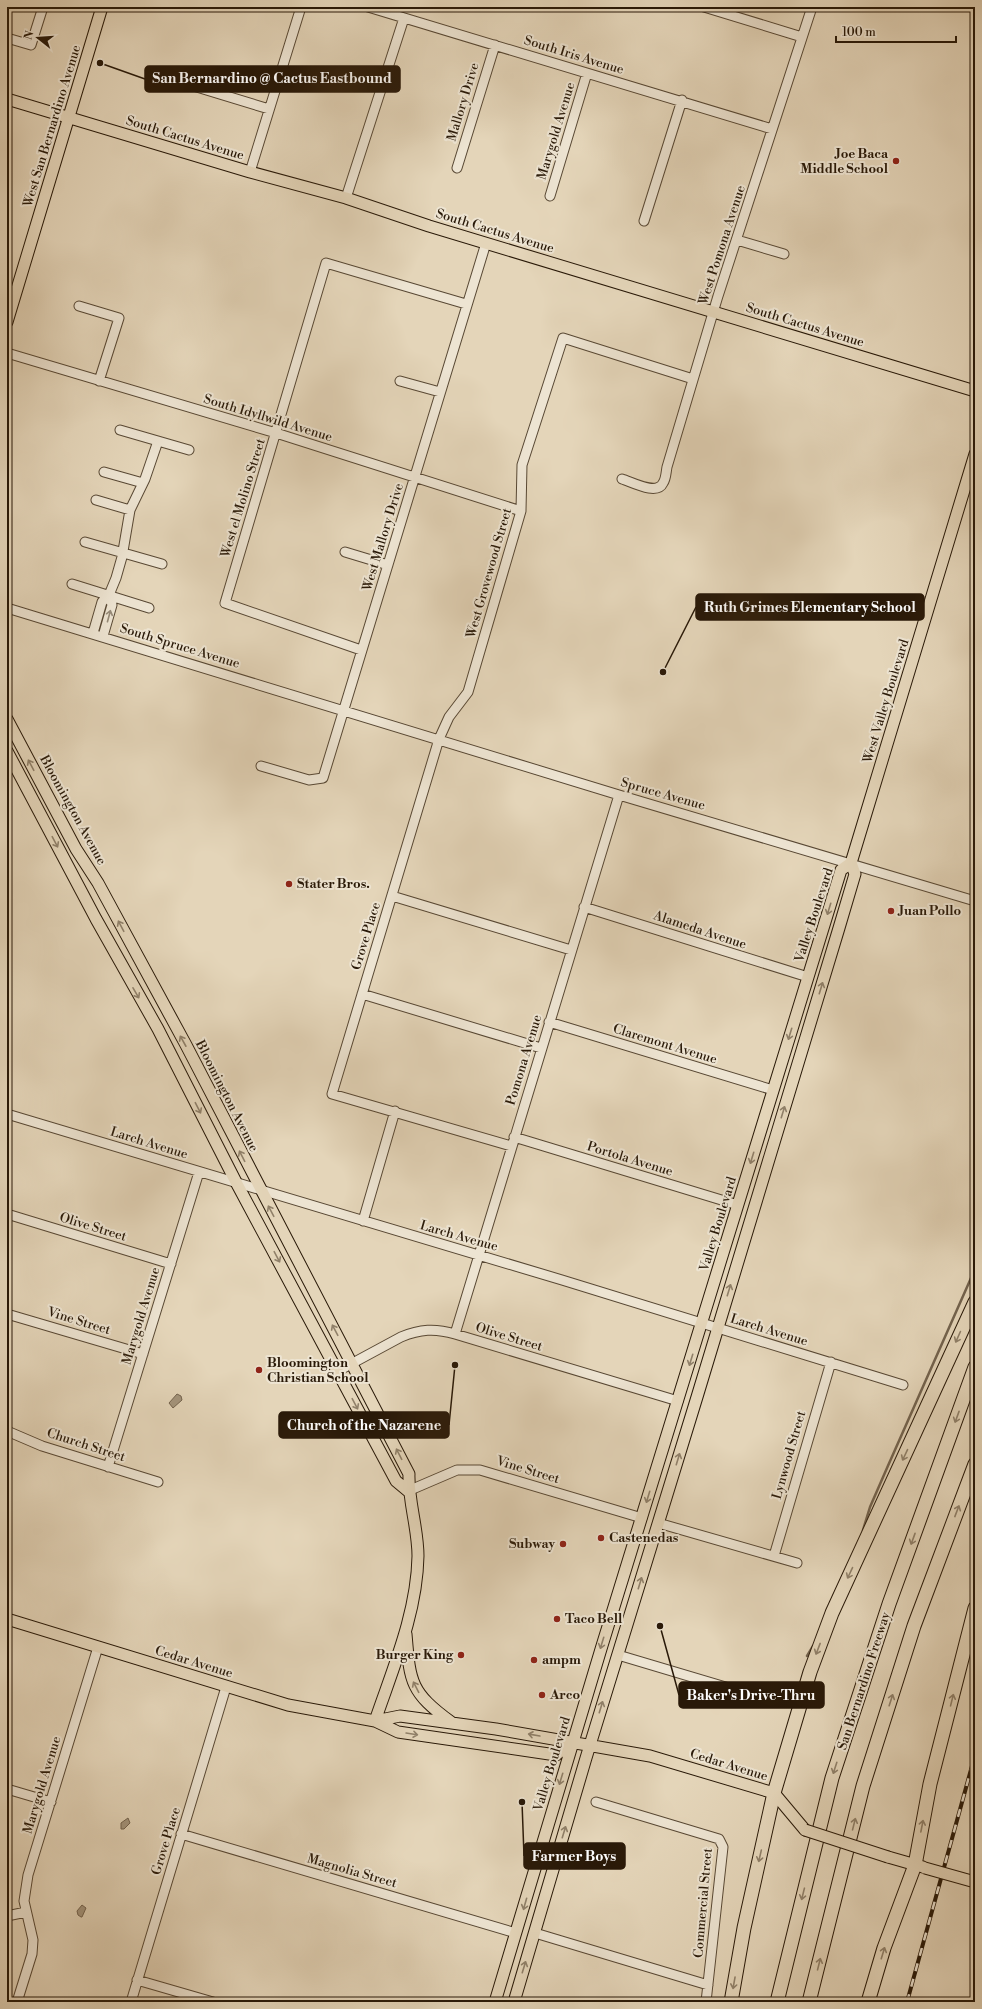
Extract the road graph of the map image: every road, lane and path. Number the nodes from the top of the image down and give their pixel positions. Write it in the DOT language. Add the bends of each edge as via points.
graph roads {
  1 [pos="43,7"];
  2 [pos="102,7"];
  3 [pos="301,7"];
  4 [pos="368,7"];
  5 [pos="704,7"];
  6 [pos="812,7"];
  7 [pos="404,18"];
  8 [pos="802,37"];
  9 [pos="7,38"];
  10 [pos="495,44"];
  11 [pos="587,73"];
  12 [pos="154,74"];
  13 [pos="7,99"];
  14 [pos="682,100"];
  15 [pos="269,109"];
  16 [pos="69,118"];
  17 [pos="772,129"];
  18 [pos="457,168"];
  19 [pos="250,172"];
  20 [pos="550,196"];
  21 [pos="346,198"];
  22 [pos="644,221"];
  23 [pos="737,240"];
  24 [pos="486,243"];
  25 [pos="784,254"];
  26 [pos="466,304"];
  27 [pos="79,306"];
  28 [pos="713,312"];
  29 [pos="7,322"];
  30 [pos="7,354"];
  31 [pos="693,380"];
  32 [pos="99,381"];
  33 [pos="400,381"];
  34 [pos="975,391"];
  35 [pos="440,392"];
  36 [pos="120,430"];
  37 [pos="276,433"];
  38 [pos="158,441"];
  39 [pos="189,450"];
  40 [pos="975,454"];
  41 [pos="104,472"];
  42 [pos="415,476"];
  43 [pos="622,479"];
  44 [pos="143,483"];
  45 [pos="96,500"];
  46 [pos="130,510"];
  47 [pos="521,511"];
  48 [pos="86,542"];
  49 [pos="345,552"];
  50 [pos="122,554"];
  51 [pos="162,564"];
  52 [pos="388,565"];
  53 [pos="72,584"];
  54 [pos="109,595"];
  55 [pos="7,608"];
  56 [pos="149,608"];
  57 [pos="93,633"];
  58 [pos="103,636"];
  59 [pos="361,650"];
  60 [pos="345,710"];
  61 [pos="7,719"];
  62 [pos="439,739"];
  63 [pos="7,751"];
  64 [pos="262,766"];
  65 [pos="619,795"];
  66 [pos="36,807"];
  67 [pos="76,849"];
  68 [pos="850,863"];
  69 [pos="392,896"];
  70 [pos="975,901"];
  71 [pos="584,907"];
  72 [pos="571,950"];
  73 [pos="144,970"];
  74 [pos="808,977"];
  75 [pos="128,978"];
  76 [pos="362,994"];
  77 [pos="549,1022"];
  78 [pos="541,1048"];
  79 [pos="773,1090"];
  80 [pos="332,1094"];
  81 [pos="395,1111"];
  82 [pos="7,1114"];
  83 [pos="512,1142"];
  84 [pos="199,1172"];
  85 [pos="237,1184"];
  86 [pos="260,1191"];
  87 [pos="738,1205"];
  88 [pos="7,1214"];
  89 [pos="363,1221"];
  90 [pos="478,1255"];
  91 [pos="171,1264"];
  92 [pos="975,1302"];
  93 [pos="7,1314"];
  94 [pos="702,1323"];
  95 [pos="717,1327"];
  96 [pos="455,1334"];
  97 [pos="143,1354"];
  98 [pos="831,1362"];
  99 [pos="353,1364"];
  100 [pos="975,1367"];
  101 [pos="338,1371"];
  102 [pos="903,1385"];
  103 [pos="678,1401"];
  104 [pos="7,1431"];
  105 [pos="975,1464"];
  106 [pos="108,1466"];
  107 [pos="158,1482"];
  108 [pos="408,1491"];
  109 [pos="642,1518"];
  110 [pos="658,1523"];
  111 [pos="774,1556"];
  112 [pos="797,1563"];
  113 [pos="975,1608"];
  114 [pos="7,1619"];
  115 [pos="405,1628"];
  116 [pos="98,1647"];
  117 [pos="618,1655"];
  118 [pos="226,1687"];
  119 [pos="769,1700"];
  120 [pos="375,1721"];
  121 [pos="453,1724"];
  122 [pos="573,1742"];
  123 [pos="590,1744"];
  124 [pos="7,1789"];
  125 [pos="774,1793"];
  126 [pos="51,1802"];
  127 [pos="596,1802"];
  128 [pos="181,1834"];
  129 [pos="920,1866"];
  130 [pos="975,1882"];
  131 [pos="26,1912"];
  132 [pos="7,1916"];
  133 [pos="516,1933"];
  134 [pos="535,1933"];
  135 [pos="137,1980"];
  136 [pos="708,1985"];
  137 [pos="17,2002"];
  138 [pos="131,2002"];
  139 [pos="213,2002"];
  140 [pos="495,2002"];
  141 [pos="514,2002"];
  142 [pos="706,2002"];
  143 [pos="731,2002"];
  144 [pos="777,2002"];
  145 [pos="809,2002"];
  146 [pos="868,2002"];
  1 -- 9 [label="street" via="31,45"];
  2 -- 16 [label="main road, West San Bernardino Avenue"];
  3 -- 15 [label="street"];
  4 -- 7 [label="street, South Iris Avenue"];
  5 -- 8 [label="street"];
  6 -- 8 [label="street, West Pomona Avenue"];
  7 -- 10 [label="street, South Iris Avenue"];
  7 -- 21 [label="street"];
  8 -- 17 [label="street, West Pomona Avenue"];
  10 -- 11 [label="street, South Iris Avenue"];
  10 -- 18 [label="street, Mallory Drive"];
  11 -- 14 [label="street, South Iris Avenue"];
  11 -- 20 [label="street, Marygold Avenue"];
  12 -- 15 [label="street"];
  13 -- 16 [label="main road, South Cactus Avenue"];
  14 -- 17 [label="street, South Iris Avenue"];
  14 -- 22 [label="street"];
  15 -- 19 [label="street"];
  16 -- 19 [label="main road, South Cactus Avenue"];
  16 -- 29 [label="main road, West San Bernardino Avenue"];
  17 -- 23 [label="street, West Pomona Avenue"];
  19 -- 21 [label="main road, South Cactus Avenue"];
  21 -- 24 [label="main road, South Cactus Avenue"];
  23 -- 25 [label="street"];
  23 -- 28 [label="street, West Pomona Avenue"];
  24 -- 26 [label="street, West Mallory Drive"];
  24 -- 28 [label="main road, South Cactus Avenue"];
  26 -- 35 [label="street, West Mallory Drive"];
  26 -- 37 [label="street, West el Molino Street" via="326,263"];
  27 -- 32 [label="street" via="119,318"];
  28 -- 31 [label="street, West Pomona Avenue"];
  28 -- 34 [label="main road, South Cactus Avenue"];
  30 -- 32 [label="street, South Idyllwild Avenue"];
  31 -- 43 [label="street, West Pomona Avenue" via="661,487 653,489"];
  31 -- 47 [label="street, West Grovewood Street" via="563,338 522,466"];
  32 -- 37 [label="street, South Idyllwild Avenue"];
  33 -- 35 [label="street"];
  35 -- 42 [label="street, West Mallory Drive"];
  36 -- 38 [label="street"];
  37 -- 42 [label="street, South Idyllwild Avenue"];
  37 -- 59 [label="street, West el Molino Street" via="225,603"];
  38 -- 39 [label="street"];
  38 -- 44 [label="street"];
  40 -- 68 [label="main road, West Valley Boulevard"];
  41 -- 44 [label="street"];
  42 -- 47 [label="street, South Idyllwild Avenue"];
  42 -- 52 [label="street, West Mallory Drive"];
  44 -- 46 [label="street"];
  45 -- 46 [label="street"];
  46 -- 50 [label="street"];
  47 -- 62 [label="street, West Grovewood Street" via="468,692 449,717"];
  48 -- 50 [label="street"];
  49 -- 52 [label="street"];
  50 -- 51 [label="street"];
  50 -- 54 [label="street"];
  52 -- 59 [label="street, West Mallory Drive"];
  53 -- 54 [label="street"];
  54 -- 56 [label="street"];
  54 -- 57 [label="street" via="102,602"];
  58 -- 54 [label="street, one-way" via="112,605"];
  55 -- 57 [label="street, South Spruce Avenue"];
  57 -- 58 [label="street, South Spruce Avenue"];
  58 -- 60 [label="street, South Spruce Avenue"];
  59 -- 60 [label="street, West Mallory Drive"];
  60 -- 62 [label="street, Spruce Avenue"];
  60 -- 64 [label="street, West Mallory Drive" via="323,778 309,780"];
  67 -- 61 [label="main road, Bloomington Avenue, one-way"];
  62 -- 65 [label="street, Spruce Avenue"];
  62 -- 69 [label="street, Grove Place"];
  63 -- 66 [label="main road"];
  65 -- 68 [label="street, Spruce Avenue"];
  65 -- 71 [label="street, Pomona Avenue"];
  66 -- 67 [label="main road" via="42,805 46,808 60,833"];
  66 -- 75 [label="main road, one-way"];
  73 -- 67 [label="main road, Bloomington Avenue, one-way" via="98,883"];
  68 -- 70 [label="street, Spruce Avenue"];
  68 -- 74 [label="main road, Valley Boulevard, one-way" via="841,870"];
  95 -- 68 [label="main road, Valley Boulevard, one-way" via="853,881 854,874"];
  69 -- 72 [label="street"];
  69 -- 76 [label="street, Grove Place"];
  71 -- 72 [label="street, Pomona Avenue"];
  71 -- 74 [label="street, Alameda Avenue"];
  72 -- 77 [label="street, Pomona Avenue"];
  73 -- 75 [label="main road"];
  86 -- 73 [label="main road, Bloomington Avenue, one-way"];
  74 -- 79 [label="main road, Valley Boulevard, one-way"];
  75 -- 85 [label="main road, one-way" via="158,1029"];
  76 -- 78 [label="street"];
  76 -- 80 [label="street, Grove Place"];
  77 -- 78 [label="street, Pomona Avenue"];
  77 -- 79 [label="street, Claremont Avenue"];
  78 -- 83 [label="street, Pomona Avenue"];
  79 -- 87 [label="main road, Valley Boulevard, one-way"];
  80 -- 81 [label="street, Portola Avenue"];
  81 -- 83 [label="street, Portola Avenue"];
  81 -- 89 [label="street"];
  82 -- 84 [label="street, Larch Avenue"];
  83 -- 87 [label="street, Portola Avenue"];
  83 -- 90 [label="street, Pomona Avenue"];
  84 -- 85 [label="street, Larch Avenue"];
  84 -- 91 [label="street, Marygold Avenue"];
  85 -- 86 [label="street, Larch Avenue"];
  85 -- 101 [label="main road, one-way"];
  86 -- 89 [label="street, Larch Avenue"];
  99 -- 86 [label="main road, Bloomington Avenue, one-way"];
  87 -- 94 [label="main road, Valley Boulevard"];
  88 -- 91 [label="street, Olive Street"];
  89 -- 90 [label="street, Larch Avenue"];
  90 -- 94 [label="street, Larch Avenue"];
  90 -- 96 [label="street, Pomona Avenue"];
  91 -- 97 [label="street, Marygold Avenue"];
  92 -- 125 [label="highway, one-way" via="832,1613 810,1672"];
  93 -- 97 [label="street, Vine Street"];
  94 -- 95 [label="street, Larch Avenue"];
  94 -- 103 [label="main road, Valley Boulevard, one-way"];
  95 -- 98 [label="street, Larch Avenue"];
  110 -- 95 [label="main road, Valley Boulevard, one-way"];
  96 -- 99 [label="street, Olive Street" via="431,1329 412,1332"];
  96 -- 103 [label="street, Olive Street"];
  97 -- 106 [label="street, Marygold Avenue"];
  98 -- 102 [label="street, Larch Avenue"];
  98 -- 111 [label="street, Lynwood Street"];
  99 -- 101 [label="street, Olive Street"];
  108 -- 99 [label="main road, Bloomington Avenue, one-way" via="409,1474"];
  100 -- 144 [label="highway, San Bernardino Freeway, one-way" via="889,1604 832,1778"];
  101 -- 108 [label="main road, one-way" via="396,1481"];
  103 -- 109 [label="main road, Valley Boulevard, one-way"];
  104 -- 106 [label="street, Church Street" via="42,1446"];
  145 -- 105 [label="highway, one-way" via="863,1786 914,1626"];
  106 -- 107 [label="street, Church Street"];
  108 -- 109 [label="street, Vine Street" via="457,1470 474,1469"];
  108 -- 115 [label="main road, Bloomington Avenue" via="415,1519 418,1555 414,1594"];
  109 -- 122 [label="main road, Valley Boulevard, one-way"];
  110 -- 111 [label="street"];
  117 -- 110 [label="main road, Valley Boulevard, one-way"];
  111 -- 112 [label="street"];
  129 -- 113 [label="highway, one-way" via="930,1784"];
  114 -- 116 [label="main road, Cedar Avenue"];
  115 -- 120 [label="main road, Bloomington Avenue"];
  121 -- 115 [label="main road, one-way" via="432,1708 414,1684 410,1674"];
  116 -- 118 [label="main road, Cedar Avenue"];
  116 -- 126 [label="street, Marygold Avenue"];
  117 -- 119 [label="street"];
  123 -- 117 [label="main road, Valley Boulevard, one-way"];
  118 -- 120 [label="main road, Cedar Avenue" via="288,1705"];
  118 -- 128 [label="street, Grove Place"];
  120 -- 121 [label="main road, Cedar Avenue" via="400,1716"];
  120 -- 122 [label="main road, Cedar Avenue, one-way" via="398,1732 556,1755"];
  122 -- 121 [label="main road, Cedar Avenue, one-way"];
  122 -- 123 [label="main road, Cedar Avenue"];
  122 -- 133 [label="main road, Valley Boulevard, one-way"];
  123 -- 125 [label="main road, Cedar Avenue" via="650,1756"];
  134 -- 123 [label="main road, Valley Boulevard, one-way"];
  124 -- 126 [label="street"];
  125 -- 129 [label="main road, Cedar Avenue, bridge" via="805,1830"];
  125 -- 143 [label="highway, one-way" via="744,1928"];
  126 -- 131 [label="street, Marygold Avenue" via="28,1875 25,1891"];
  127 -- 136 [label="street, Commercial Street" via="719,1839 723,1847"];
  128 -- 133 [label="street, Magnolia Street"];
  128 -- 135 [label="street, Grove Place"];
  129 -- 130 [label="main road, Cedar Avenue, bridge"];
  146 -- 129 [label="highway, one-way" via="884,1948"];
  131 -- 132 [label="street"];
  131 -- 137 [label="street, Marygold Avenue" via="33,1940 32,1954"];
  133 -- 140 [label="main road, Valley Boulevard"];
  134 -- 136 [label="street"];
  141 -- 134 [label="main road, Valley Boulevard, one-way"];
  135 -- 138 [label="street, Grove Place"];
  135 -- 139 [label="street"];
  136 -- 142 [label="street, Commercial Street"];
}
